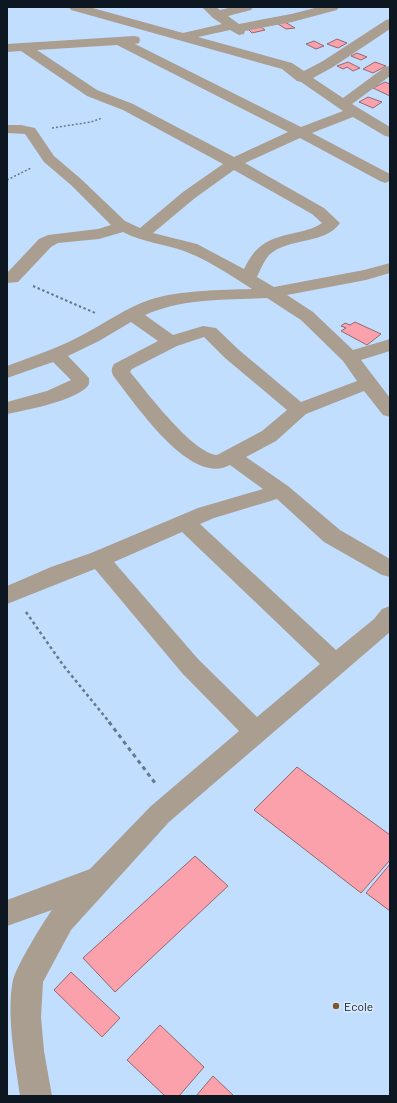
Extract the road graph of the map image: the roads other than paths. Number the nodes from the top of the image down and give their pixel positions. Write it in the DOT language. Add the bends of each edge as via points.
graph roads {
  1 [pos="75,7"];
  2 [pos="247,7"];
  3 [pos="334,7"];
  4 [pos="213,11"];
  5 [pos="390,22"];
  6 [pos="233,27"];
  7 [pos="182,36"];
  8 [pos="120,42"];
  9 [pos="24,47"];
  10 [pos="7,48"];
  11 [pos="286,66"];
  12 [pos="390,70"];
  13 [pos="302,78"];
  14 [pos="348,108"];
  15 [pos="7,129"];
  16 [pos="389,131"];
  17 [pos="300,132"];
  18 [pos="234,163"];
  19 [pos="385,178"];
  20 [pos="123,226"];
  21 [pos="141,235"];
  22 [pos="390,268"];
  23 [pos="10,278"];
  24 [pos="248,278"];
  25 [pos="271,293"];
  26 [pos="132,314"];
  27 [pos="171,342"];
  28 [pos="390,345"];
  29 [pos="56,355"];
  30 [pos="350,357"];
  31 [pos="7,372"];
  32 [pos="368,383"];
  33 [pos="7,408"];
  34 [pos="299,410"];
  35 [pos="390,411"];
  36 [pos="232,457"];
  37 [pos="281,491"];
  38 [pos="184,522"];
  39 [pos="98,559"];
  40 [pos="390,569"];
  41 [pos="10,594"];
  42 [pos="390,615"];
  43 [pos="336,664"];
  44 [pos="256,732"];
  45 [pos="100,878"];
  46 [pos="7,913"];
  47 [pos="36,1096"];
  1 -- 7 [label="street"];
  2 -- 4 [label="street"];
  3 -- 6 [label="street" via="292,18"];
  4 -- 6 [label="street"];
  5 -- 13 [label="street" via="328,64"];
  6 -- 7 [label="street"];
  6 -- 11 [label="street"];
  7 -- 8 [label="street"];
  7 -- 11 [label="street"];
  8 -- 9 [label="street"];
  8 -- 17 [label="street"];
  9 -- 10 [label="street"];
  9 -- 18 [label="street" via="92,93 128,107"];
  11 -- 13 [label="street"];
  12 -- 14 [label="street"];
  13 -- 14 [label="street"];
  14 -- 16 [label="street"];
  14 -- 17 [label="street"];
  15 -- 20 [label="street" via="21,128 30,131 49,159"];
  17 -- 18 [label="street"];
  17 -- 19 [label="street"];
  18 -- 21 [label="street" via="189,195"];
  18 -- 24 [label="street" via="318,210 332,223 322,230 271,246 260,255"];
  20 -- 21 [label="street"];
  20 -- 23 [label="street" via="99,234 54,238 44,243"];
  21 -- 24 [label="street" via="191,248"];
  22 -- 25 [label="street"];
  24 -- 25 [label="street"];
  25 -- 26 [label="street" via="187,298 155,304"];
  25 -- 30 [label="street" via="307,316"];
  26 -- 27 [label="street"];
  26 -- 29 [label="street"];
  27 -- 34 [label="street" via="203,331 210,332 232,354"];
  27 -- 36 [label="street" via="124,365 121,373 174,437 211,464"];
  28 -- 30 [label="street"];
  29 -- 31 [label="street"];
  29 -- 33 [label="street" via="80,378 80,383 47,398"];
  30 -- 32 [label="street"];
  32 -- 34 [label="street"];
  32 -- 35 [label="street"];
  34 -- 36 [label="street" via="269,436"];
  36 -- 37 [label="street"];
  37 -- 38 [label="street"];
  37 -- 40 [label="street" via="332,536"];
  38 -- 39 [label="street"];
  38 -- 43 [label="street"];
  39 -- 41 [label="street"];
  39 -- 44 [label="street" via="190,666"];
  42 -- 43 [label="street" via="382,626"];
  43 -- 44 [label="street"];
  44 -- 45 [label="street" via="160,814"];
  45 -- 46 [label="street"];
  45 -- 47 [label="street" via="61,920 28,979 26,1017"];
}
